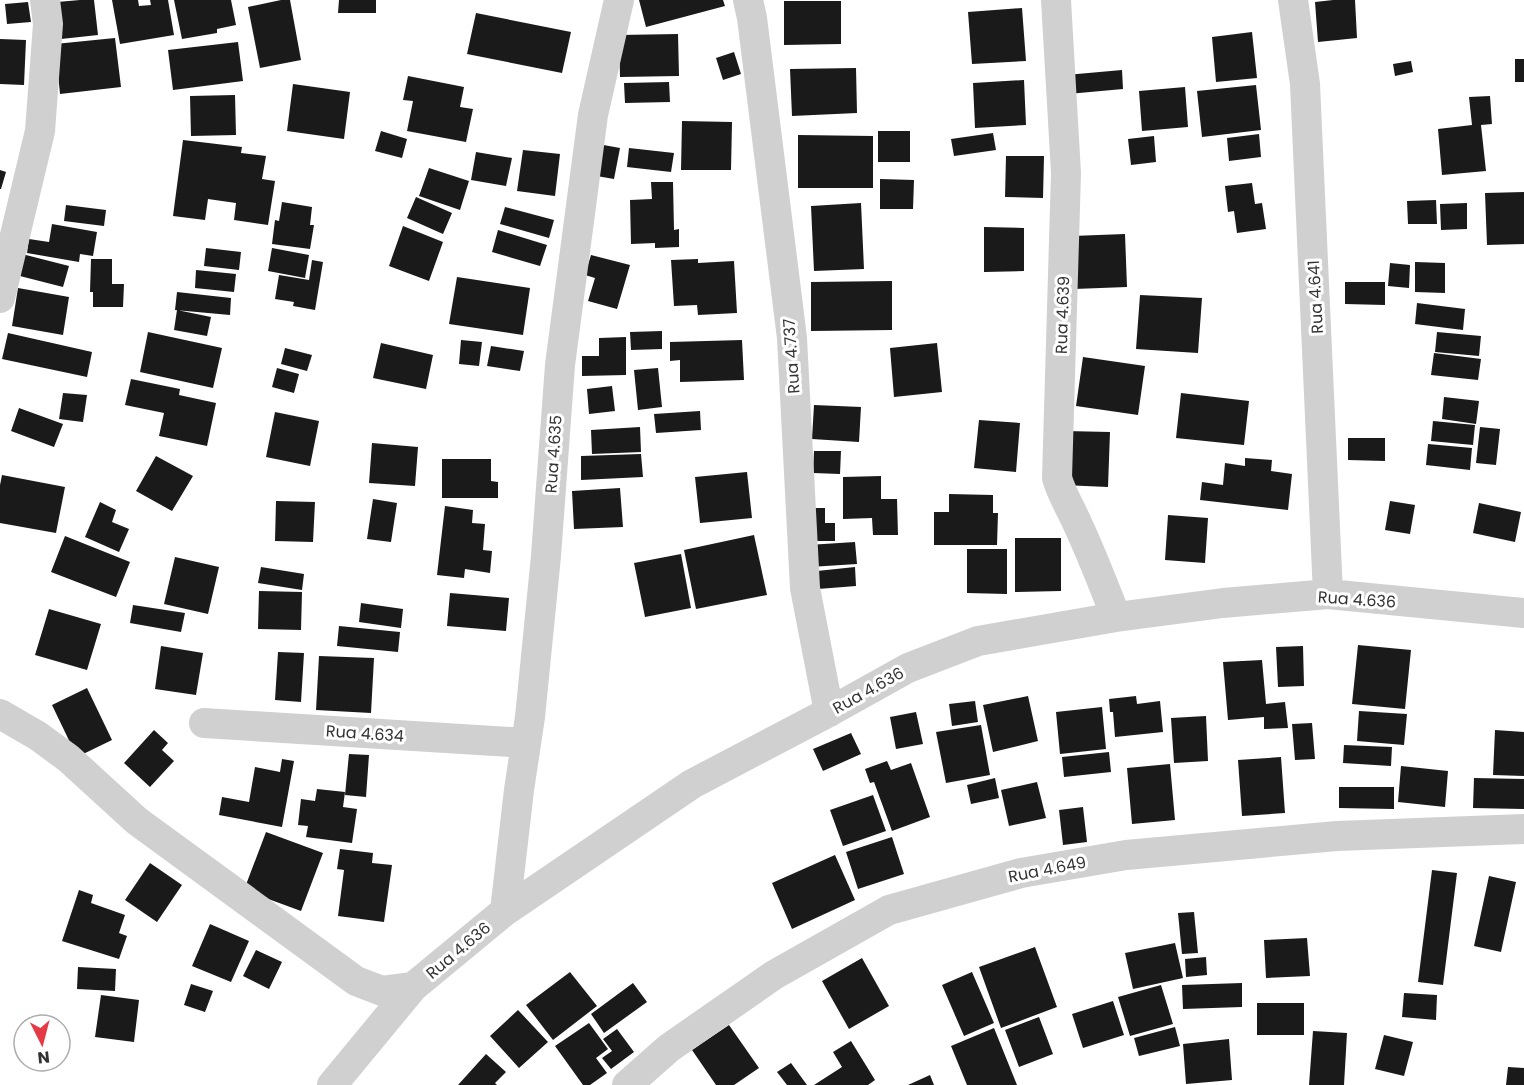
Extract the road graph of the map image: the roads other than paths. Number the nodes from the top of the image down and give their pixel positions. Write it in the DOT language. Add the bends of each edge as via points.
graph roads {
  1 [pos="45,0"];
  2 [pos="619,0"];
  3 [pos="748,0"];
  4 [pos="1056,0"];
  5 [pos="1293,0"];
  6 [pos="0,298"];
  7 [pos="1328,594"];
  8 [pos="1524,613"];
  9 [pos="1116,617"];
  10 [pos="829,712"];
  11 [pos="0,714"];
  12 [pos="204,723"];
  13 [pos="526,742"];
  14 [pos="1524,829"];
  15 [pos="505,911"];
  16 [pos="413,987"];
  17 [pos="332,1085"];
  18 [pos="627,1085"];
  1 -- 6 [label="street" via="48,24 40,131"];
  2 -- 13 [label="street, Rua 4.635" via="593,115 560,365 546,556"];
  3 -- 10 [label="street, Rua 4.737" via="792,338 805,588"];
  4 -- 9 [label="street, Rua 4.639" via="1066,173 1057,478"];
  5 -- 7 [label="street, Rua 4.641" via="1305,84"];
  7 -- 8 [label="street, Rua 4.636"];
  7 -- 9 [label="street, Rua 4.636"];
  9 -- 10 [label="street, Rua 4.636" via="978,641 908,668"];
  10 -- 15 [label="street, Rua 4.636" via="692,784"];
  11 -- 16 [label="street" via="68,758 137,821 356,981 382,991"];
  12 -- 13 [label="street, Rua 4.634"];
  13 -- 15 [label="street, Rua 4.635"];
  14 -- 18 [label="street, Rua 4.649" via="1337,836 1126,855 1021,873 889,910 774,975 669,1048"];
  15 -- 16 [label="street, Rua 4.636"];
  16 -- 17 [label="street, Rua 4.636"];
}
